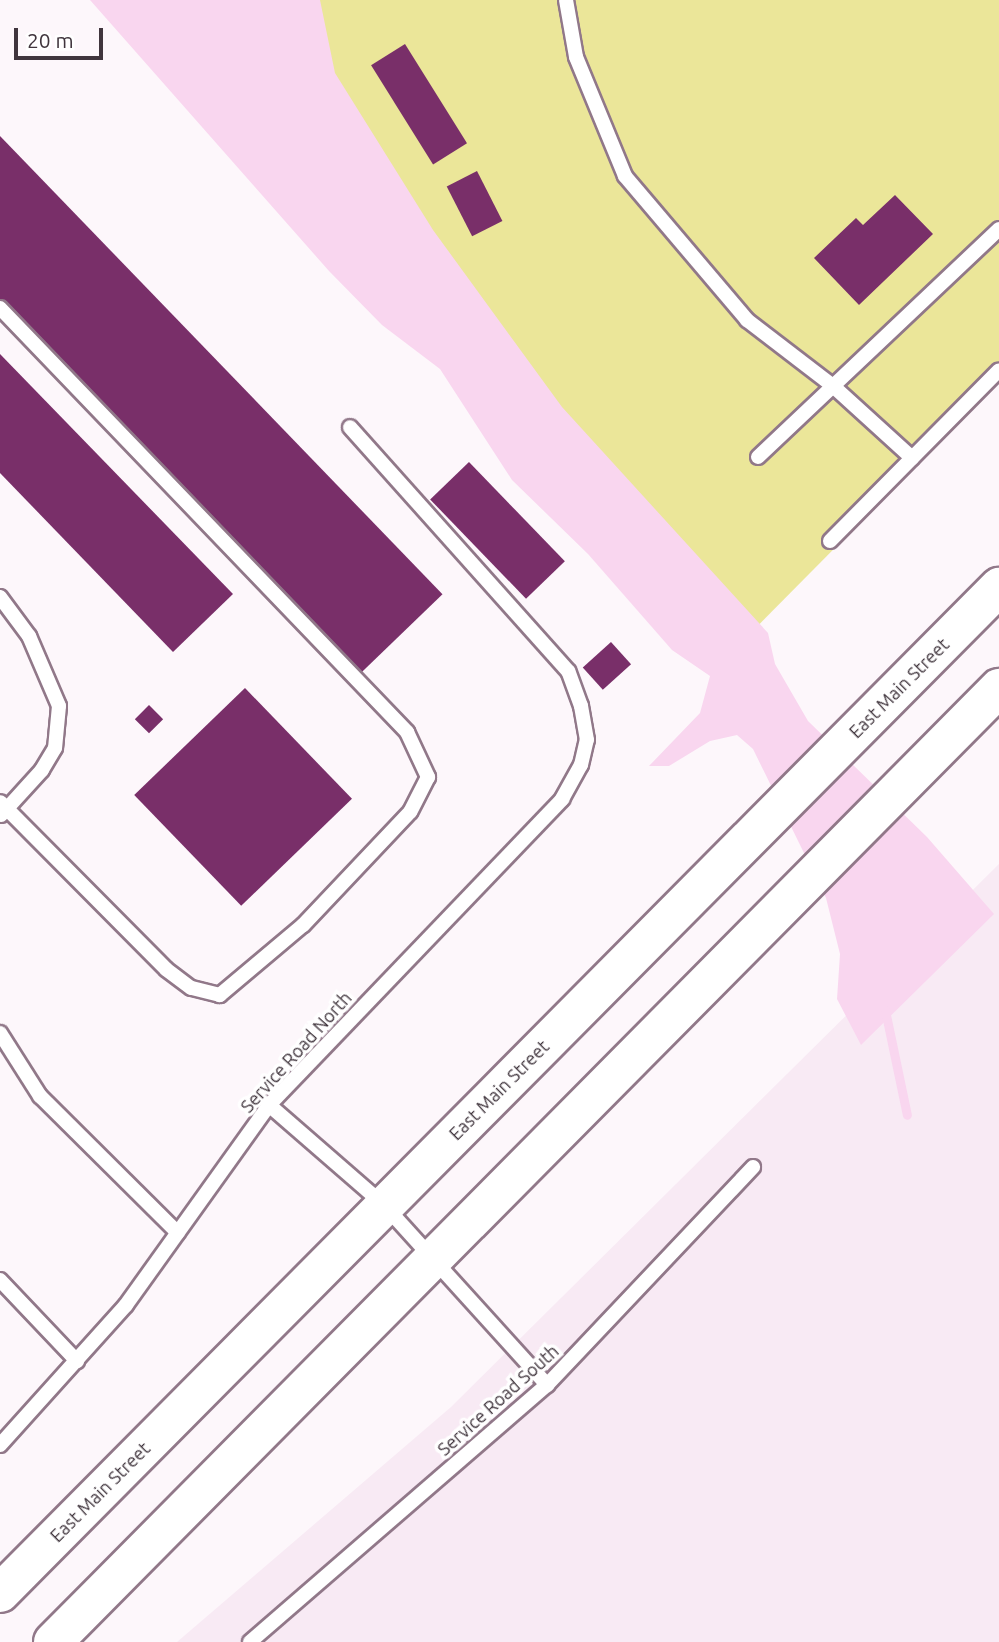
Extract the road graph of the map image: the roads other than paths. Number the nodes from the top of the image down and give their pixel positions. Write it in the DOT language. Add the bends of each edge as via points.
graph roads {
  1 [pos="566,0"];
  2 [pos="999,229"];
  3 [pos="0,308"];
  4 [pos="999,370"];
  5 [pos="833,386"];
  6 [pos="350,427"];
  7 [pos="758,457"];
  8 [pos="912,458"];
  9 [pos="830,541"];
  10 [pos="999,587"];
  11 [pos="0,597"];
  12 [pos="999,688"];
  13 [pos="2,809"];
  14 [pos="0,1033"];
  15 [pos="268,1105"];
  16 [pos="753,1167"];
  17 [pos="384,1205"];
  18 [pos="178,1233"];
  19 [pos="432,1255"];
  20 [pos="0,1280"];
  21 [pos="77,1361"];
  22 [pos="547,1385"];
  23 [pos="0,1445"];
  24 [pos="0,1593"];
  25 [pos="53,1642"];
  26 [pos="250,1642"];
  1 -- 5 [label="lane" via="576,57 625,176 747,320"];
  2 -- 5 [label="lane"];
  3 -- 13 [label="lane" via="407,732 428,778 410,812 303,925 220,995 191,988 166,968"];
  4 -- 8 [label="lane"];
  5 -- 7 [label="lane"];
  5 -- 8 [label="lane"];
  6 -- 15 [label="lane, Service Road North" via="568,671 587,740 581,765 562,799"];
  8 -- 9 [label="lane"];
  10 -- 17 [label="main road, East Main Street"];
  11 -- 13 [label="lane" via="29,636 59,706 55,748 43,770"];
  12 -- 19 [label="main road"];
  14 -- 18 [label="lane" via="40,1096"];
  15 -- 17 [label="lane"];
  15 -- 18 [label="lane, Service Road North"];
  16 -- 22 [label="lane, Service Road South"];
  17 -- 19 [label="lane"];
  17 -- 24 [label="main road, East Main Street"];
  18 -- 21 [label="lane, Service Road North" via="126,1305"];
  19 -- 22 [label="lane"];
  19 -- 25 [label="main road"];
  20 -- 21 [label="lane"];
  21 -- 23 [label="lane, Service Road North"];
  22 -- 26 [label="lane, Service Road South"];
}
